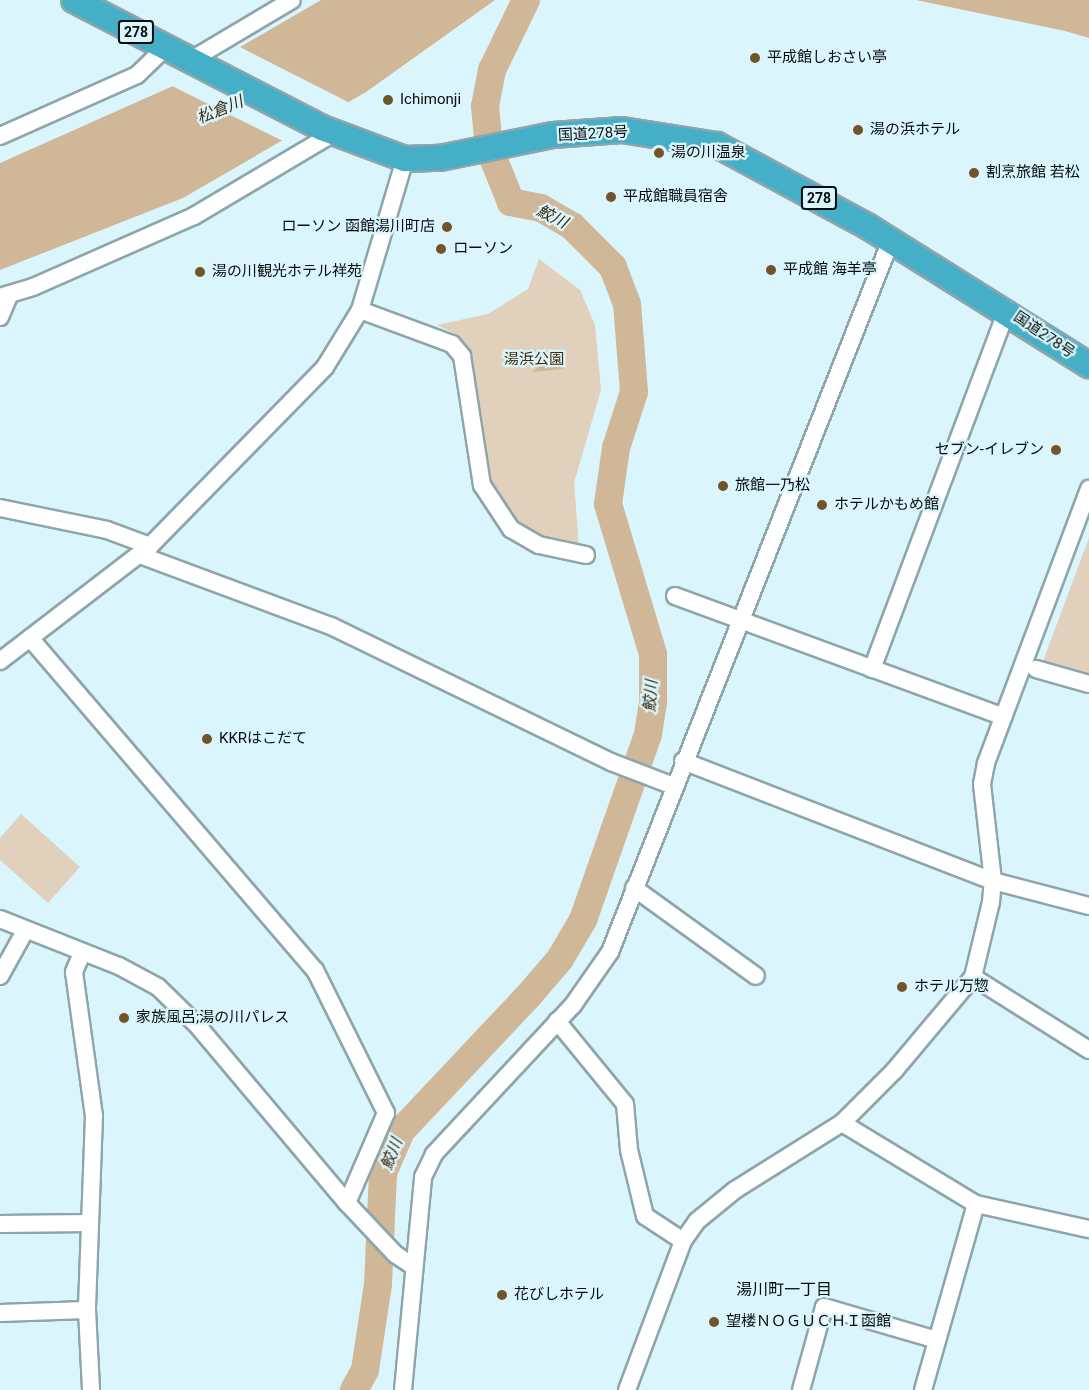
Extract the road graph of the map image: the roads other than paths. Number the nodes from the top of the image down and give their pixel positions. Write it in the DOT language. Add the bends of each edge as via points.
graph roads {
  1 [pos="74,0"];
  2 [pos="292,0"];
  3 [pos="166,47"];
  4 [pos="195,62"];
  5 [pos="328,131"];
  6 [pos="0,136"];
  7 [pos="405,159"];
  8 [pos="891,240"];
  9 [pos="5,296"];
  10 [pos="360,310"];
  11 [pos="1007,310"];
  12 [pos="0,317"];
  13 [pos="1089,365"];
  14 [pos="1089,489"];
  15 [pos="0,508"];
  16 [pos="145,550"];
  17 [pos="586,555"];
  18 [pos="675,596"];
  19 [pos="743,621"];
  20 [pos="30,638"];
  21 [pos="0,661"];
  22 [pos="872,669"];
  23 [pos="1036,669"];
  24 [pos="1089,684"];
  25 [pos="1003,717"];
  26 [pos="683,761"];
  27 [pos="674,786"];
  28 [pos="993,881"];
  29 [pos="634,888"];
  30 [pos="1089,906"];
  31 [pos="0,919"];
  32 [pos="25,931"];
  33 [pos="82,954"];
  34 [pos="0,976"];
  35 [pos="756,976"];
  36 [pos="973,977"];
  37 [pos="557,1021"];
  38 [pos="1089,1050"];
  39 [pos="842,1123"];
  40 [pos="347,1203"];
  41 [pos="976,1204"];
  42 [pos="89,1223"];
  43 [pos="0,1224"];
  44 [pos="1089,1229"];
  45 [pos="683,1241"];
  46 [pos="413,1266"];
  47 [pos="87,1310"];
  48 [pos="0,1313"];
  49 [pos="937,1340"];
  50 [pos="91,1390"];
  51 [pos="403,1390"];
  52 [pos="627,1390"];
  53 [pos="801,1390"];
  54 [pos="923,1390"];
  1 -- 3 [label="highway, 国道278号 / 278"];
  2 -- 4 [label="street"];
  3 -- 4 [label="highway, 国道278号 / 278"];
  3 -- 6 [label="street" via="137,75"];
  4 -- 5 [label="highway, 国道278号 / 278"];
  5 -- 7 [label="highway, 国道278号 / 278"];
  5 -- 9 [label="street" via="194,216"];
  7 -- 8 [label="highway, 国道278号 / 278" via="622,129 693,138 751,160"];
  7 -- 10 [label="street"];
  8 -- 11 [label="highway, 国道278号 / 278"];
  8 -- 19 [label="street"];
  9 -- 12 [label="street"];
  10 -- 16 [label="street" via="325,367"];
  10 -- 17 [label="street" via="452,344 462,356 482,485 511,529 538,545"];
  11 -- 13 [label="highway, 国道278号 / 278"];
  11 -- 22 [label="street"];
  14 -- 25 [label="street"];
  15 -- 16 [label="street" via="107,530"];
  16 -- 20 [label="street"];
  16 -- 27 [label="street" via="331,626 616,764"];
  18 -- 19 [label="street"];
  19 -- 22 [label="street"];
  19 -- 26 [label="street"];
  20 -- 21 [label="street"];
  20 -- 40 [label="street" via="315,970 386,1113"];
  22 -- 25 [label="street"];
  23 -- 24 [label="street"];
  25 -- 28 [label="street" via="982,784"];
  26 -- 27 [label="street"];
  26 -- 28 [label="street"];
  27 -- 29 [label="street"];
  28 -- 30 [label="street"];
  28 -- 36 [label="street" via="992,902"];
  29 -- 35 [label="street"];
  29 -- 37 [label="street" via="601,969"];
  31 -- 32 [label="street"];
  32 -- 33 [label="street"];
  32 -- 34 [label="street"];
  33 -- 40 [label="street" via="118,966 158,987 197,1025"];
  33 -- 42 [label="street" via="74,972 94,1116"];
  36 -- 38 [label="street"];
  36 -- 39 [label="street" via="894,1071"];
  37 -- 45 [label="street" via="625,1104 629,1150 645,1216"];
  37 -- 46 [label="street" via="434,1154 423,1177"];
  39 -- 41 [label="street"];
  39 -- 45 [label="street" via="716,1203"];
  40 -- 46 [label="street" via="395,1254"];
  41 -- 44 [label="street"];
  41 -- 49 [label="street"];
  42 -- 43 [label="street"];
  42 -- 47 [label="street"];
  45 -- 52 [label="street"];
  46 -- 51 [label="street"];
  47 -- 48 [label="street"];
  47 -- 50 [label="street"];
  49 -- 53 [label="street" via="824,1307"];
  49 -- 54 [label="street"];
}
